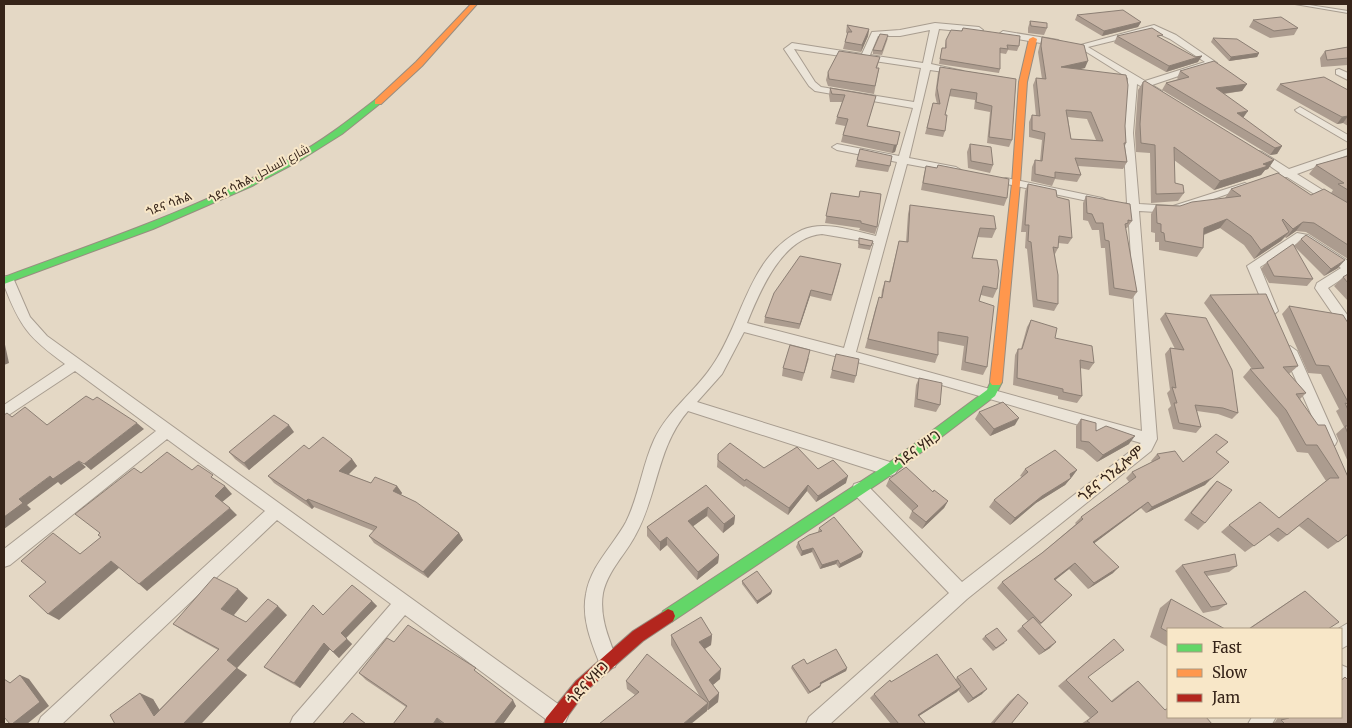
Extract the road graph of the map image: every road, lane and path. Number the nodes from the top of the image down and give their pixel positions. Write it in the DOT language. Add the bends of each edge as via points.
graph roads {
  1 [pos="459,4"];
  2 [pos="1297,4"];
  3 [pos="473,5"];
  4 [pos="1348,12"];
  5 [pos="440,22"];
  6 [pos="935,26"];
  7 [pos="1033,39"];
  8 [pos="1081,46"];
  9 [pos="865,57"];
  10 [pos="927,66"];
  11 [pos="965,72"];
  12 [pos="1339,72"];
  13 [pos="1348,77"];
  14 [pos="1138,81"];
  15 [pos="1170,100"];
  16 [pos="918,106"];
  17 [pos="1300,110"];
  18 [pos="1348,139"];
  19 [pos="837,147"];
  20 [pos="1246,147"];
  21 [pos="1348,152"];
  22 [pos="902,160"];
  23 [pos="969,173"];
  24 [pos="1289,173"];
  25 [pos="1271,178"];
  26 [pos="997,179"];
  27 [pos="1016,183"];
  28 [pos="1254,184"];
  29 [pos="1135,208"];
  30 [pos="1348,211"];
  31 [pos="880,241"];
  32 [pos="1348,268"];
  33 [pos="6,280"];
  34 [pos="1276,321"];
  35 [pos="740,326"];
  36 [pos="1348,326"];
  37 [pos="1284,339"];
  38 [pos="849,354"];
  39 [pos="74,365"];
  40 [pos="991,393"];
  41 [pos="687,405"];
  42 [pos="4,412"];
  43 [pos="166,432"];
  44 [pos="1150,439"];
  45 [pos="1336,456"];
  46 [pos="890,470"];
  47 [pos="860,489"];
  48 [pos="276,511"];
  49 [pos="4,559"];
  50 [pos="961,593"];
  51 [pos="403,603"];
  52 [pos="608,660"];
  53 [pos="555,720"];
  54 [pos="48,724"];
  55 [pos="300,724"];
  56 [pos="816,724"];
  1 -- 3 [label="main road"];
  1 -- 5 [label="main road"];
  2 -- 4 [label="lane"];
  3 -- 33 [label="main road, ጎደና ሳሕል شارع الساحل" via="377,102 298,156 193,208"];
  6 -- 7 [label="street"];
  6 -- 9 [label="street" via="875,34"];
  6 -- 10 [label="street"];
  7 -- 8 [label="street"];
  7 -- 27 [label="main road" via="1018,81"];
  8 -- 14 [label="street"];
  8 -- 14 [label="street" via="1154,28 1212,64"];
  9 -- 10 [label="street"];
  9 -- 16 [label="street" via="792,46 788,49 818,89"];
  10 -- 11 [label="street"];
  10 -- 16 [label="street"];
  12 -- 13 [label="street"];
  14 -- 15 [label="street"];
  14 -- 29 [label="street, ጎደና ጎንፈሎም" via="1128,133"];
  16 -- 22 [label="street"];
  17 -- 18 [label="street"];
  19 -- 22 [label="street"];
  20 -- 24 [label="street"];
  21 -- 24 [label="street"];
  22 -- 23 [label="street"];
  22 -- 31 [label="street"];
  24 -- 25 [label="street"];
  24 -- 30 [label="street"];
  26 -- 27 [label="street"];
  27 -- 29 [label="street"];
  27 -- 40 [label="main road" via="996,381"];
  28 -- 29 [label="street" via="1174,209"];
  29 -- 44 [label="street, ጎደና ጎንፈሎም"];
  31 -- 35 [label="street" via="824,230 807,232 771,260 758,279"];
  31 -- 38 [label="street"];
  32 -- 34 [label="street" via="1301,237 1254,264 1252,267"];
  32 -- 36 [label="street" via="1321,286"];
  33 -- 39 [label="street" via="31,331"];
  35 -- 38 [label="street"];
  35 -- 41 [label="street" via="719,367"];
  37 -- 45 [label="street"];
  38 -- 40 [label="street"];
  39 -- 42 [label="street"];
  39 -- 43 [label="street"];
  40 -- 44 [label="street"];
  40 -- 46 [label="main road, ጎደና ሃዘጋ"];
  41 -- 46 [label="street"];
  41 -- 52 [label="street" via="666,429 634,521 597,584 594,619"];
  43 -- 48 [label="street"];
  43 -- 49 [label="street"];
  44 -- 50 [label="street, ጎደና ጎንፈሎም" via="1146,447"];
  46 -- 47 [label="main road, ጎደና ሃዘጋ"];
  47 -- 50 [label="street"];
  47 -- 52 [label="main road, ጎደና ሃዘጋ" via="638,636"];
  48 -- 51 [label="street"];
  48 -- 54 [label="street"];
  50 -- 56 [label="street, ጎደና ጎንፈሎም"];
  51 -- 53 [label="street"];
  51 -- 55 [label="street"];
  52 -- 53 [label="main road, ጎደና ሃዘጋ" via="581,686"];
}
